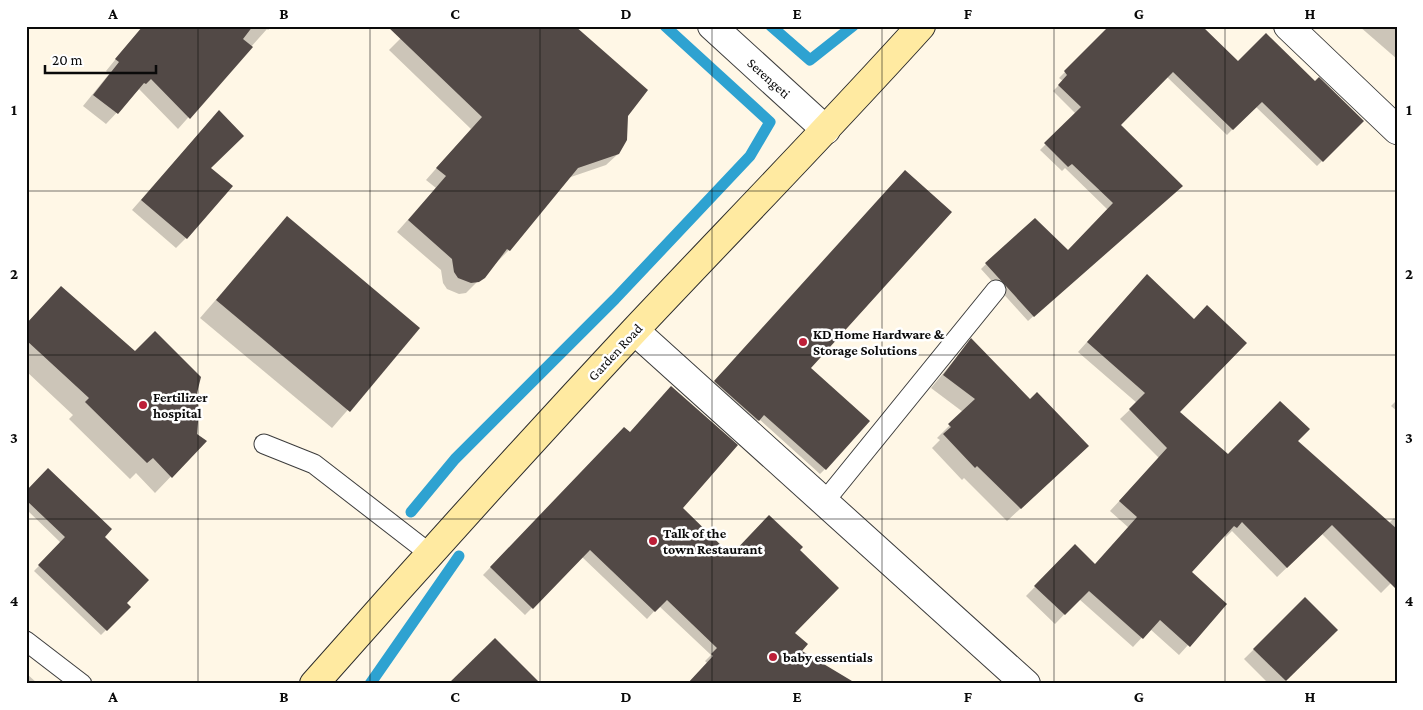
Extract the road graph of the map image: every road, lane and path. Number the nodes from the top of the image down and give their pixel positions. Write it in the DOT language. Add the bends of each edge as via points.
graph roads {
  1 [pos="712,26"];
  2 [pos="921,26"];
  3 [pos="1288,26"];
  4 [pos="826,130"];
  5 [pos="1397,130"];
  6 [pos="996,290"];
  7 [pos="635,330"];
  8 [pos="264,444"];
  9 [pos="824,502"];
  10 [pos="429,553"];
  11 [pos="26,641"];
  12 [pos="82,684"];
  13 [pos="314,684"];
  14 [pos="1026,684"];
  1 -- 4 [label="street, Serengeti"];
  2 -- 4 [label="street, Garden Road"];
  3 -- 5 [label="street"];
  4 -- 7 [label="street, Garden Road"];
  6 -- 9 [label="lane"];
  7 -- 9 [label="street"];
  7 -- 10 [label="street, Garden Road"];
  8 -- 10 [label="lane" via="314,464"];
  9 -- 14 [label="street"];
  10 -- 13 [label="street, Garden Road"];
  11 -- 12 [label="lane"];
}
